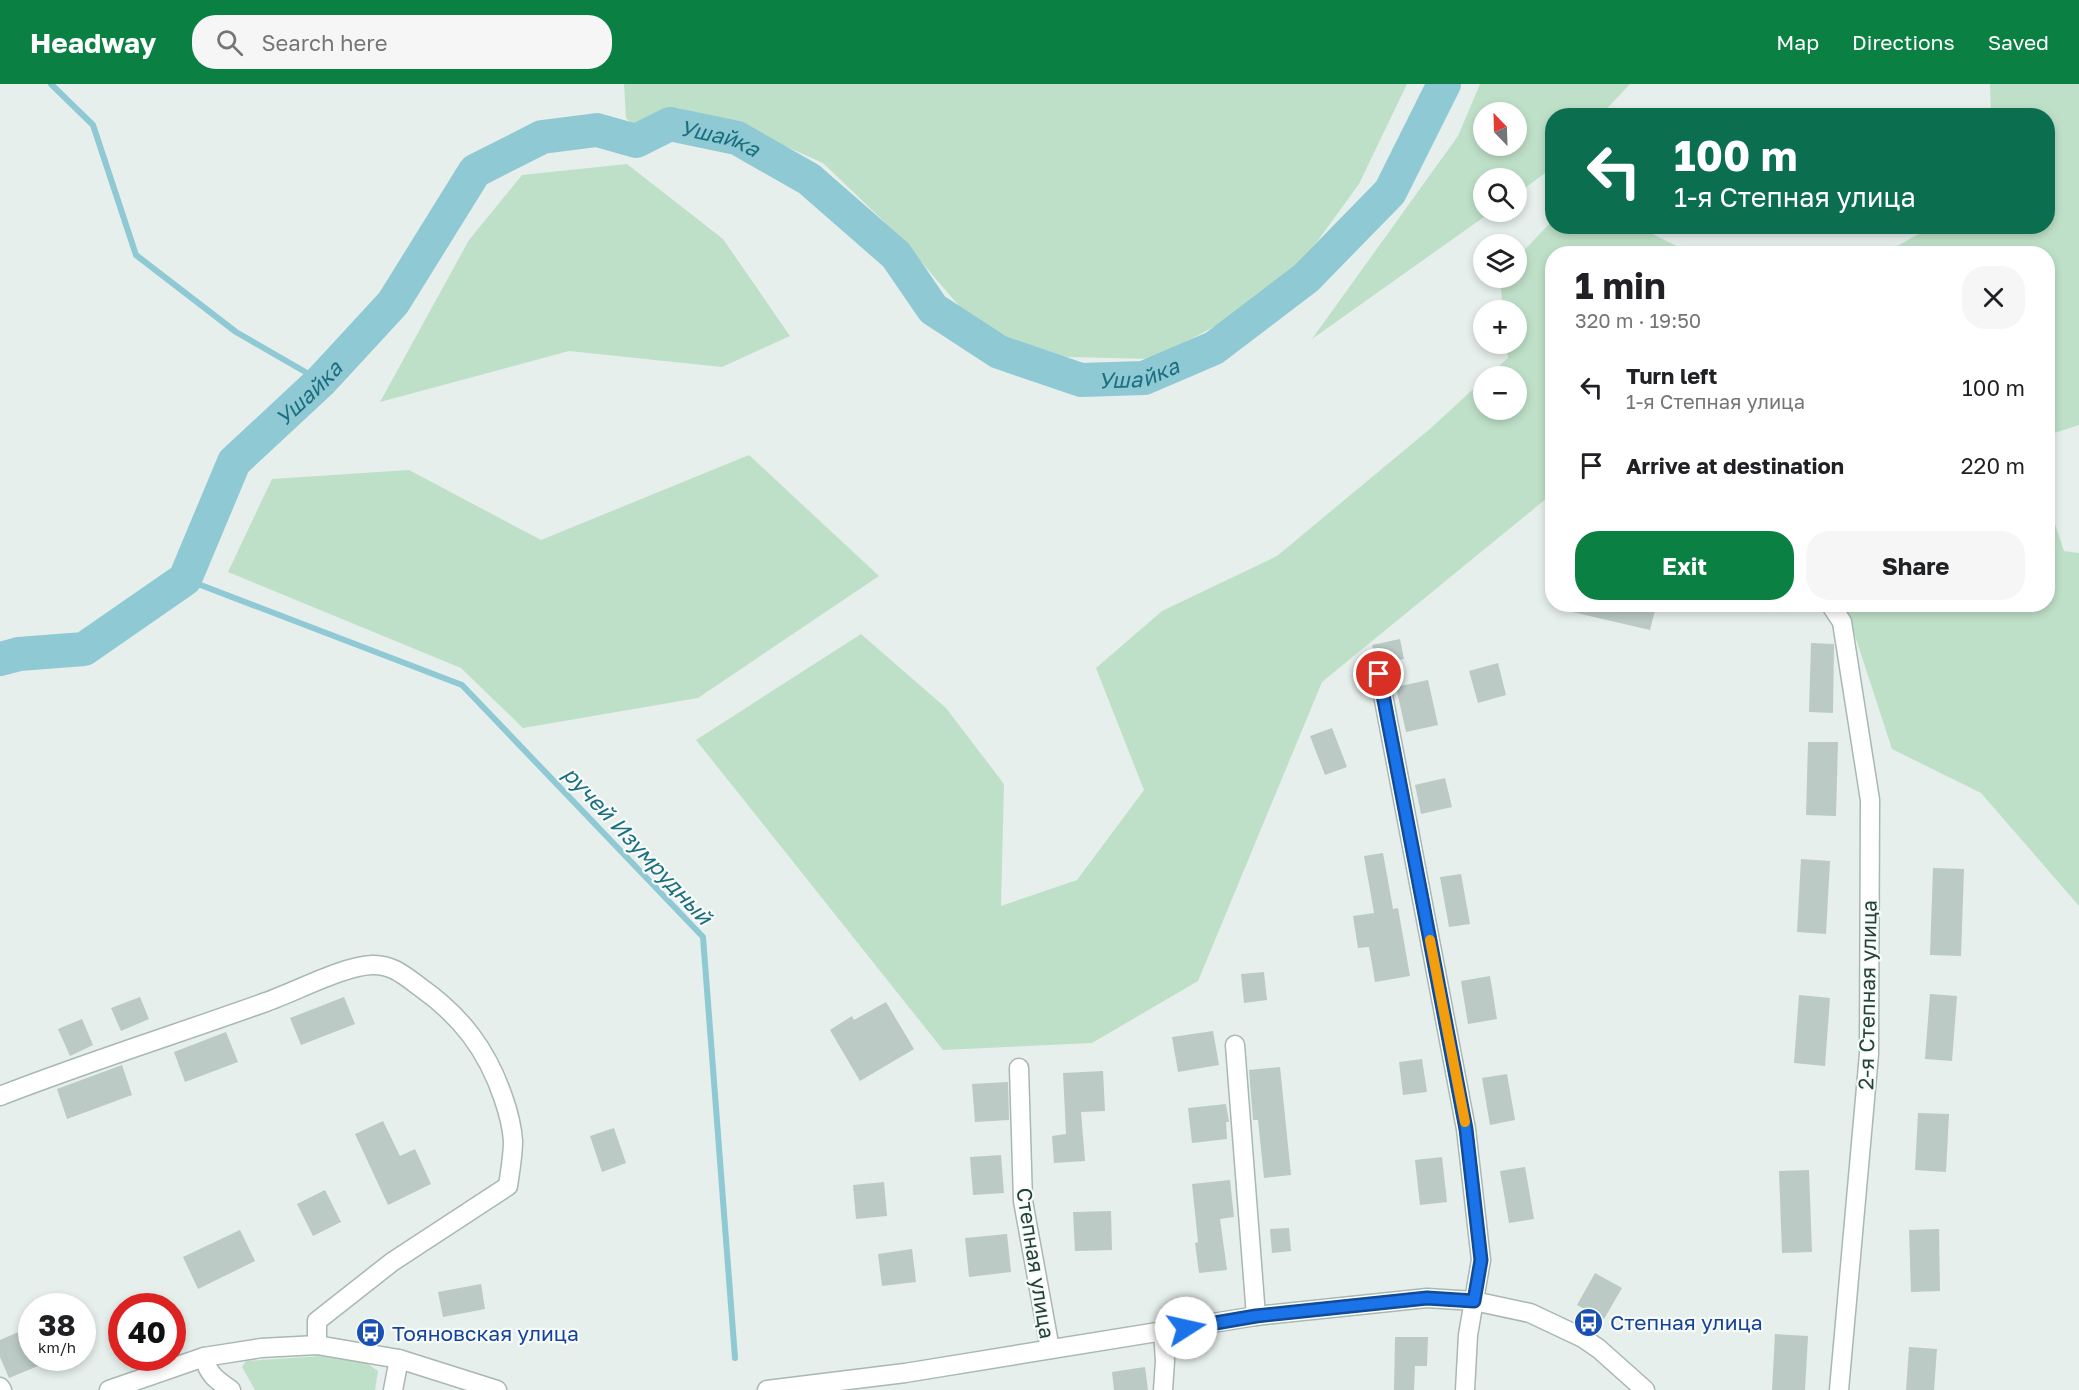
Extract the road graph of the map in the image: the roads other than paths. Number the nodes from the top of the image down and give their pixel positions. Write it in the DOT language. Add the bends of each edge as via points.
graph roads {
  1 [pos="1835,612"];
  2 [pos="1379,674"];
  3 [pos="1235,1045"];
  4 [pos="1019,1068"];
  5 [pos="0,1096"];
  6 [pos="1474,1301"];
  7 [pos="1256,1316"];
  8 [pos="1162,1331"];
  9 [pos="317,1345"];
  10 [pos="1050,1349"];
  11 [pos="204,1357"];
  12 [pos="399,1359"];
  13 [pos="109,1390"];
  14 [pos="231,1390"];
  15 [pos="393,1390"];
  16 [pos="497,1390"];
  17 [pos="767,1390"];
  18 [pos="1164,1390"];
  19 [pos="1465,1390"];
  20 [pos="1645,1390"];
  21 [pos="1839,1390"];
  1 -- 21 [label="street, 2-я Степная улица" via="1842,622 1870,800 1869,1054"];
  2 -- 6 [label="street" via="1466,1129 1481,1260"];
  3 -- 7 [label="street"];
  4 -- 10 [label="street, Степная улица" via="1023,1201"];
  5 -- 9 [label="street" via="352,968 373,964 392,967 438,1000 474,1038 490,1062 500,1088 513,1141 508,1186 392,1262 317,1321"];
  6 -- 7 [label="street" via="1427,1298"];
  6 -- 19 [label="street"];
  6 -- 20 [label="street" via="1530,1313 1583,1338"];
  7 -- 8 [label="street"];
  8 -- 10 [label="street"];
  8 -- 18 [label="street"];
  9 -- 11 [label="street"];
  9 -- 12 [label="street"];
  10 -- 17 [label="street"];
  11 -- 13 [label="street"];
  11 -- 14 [label="street" via="214,1379"];
  12 -- 15 [label="street"];
  12 -- 16 [label="street"];
}
